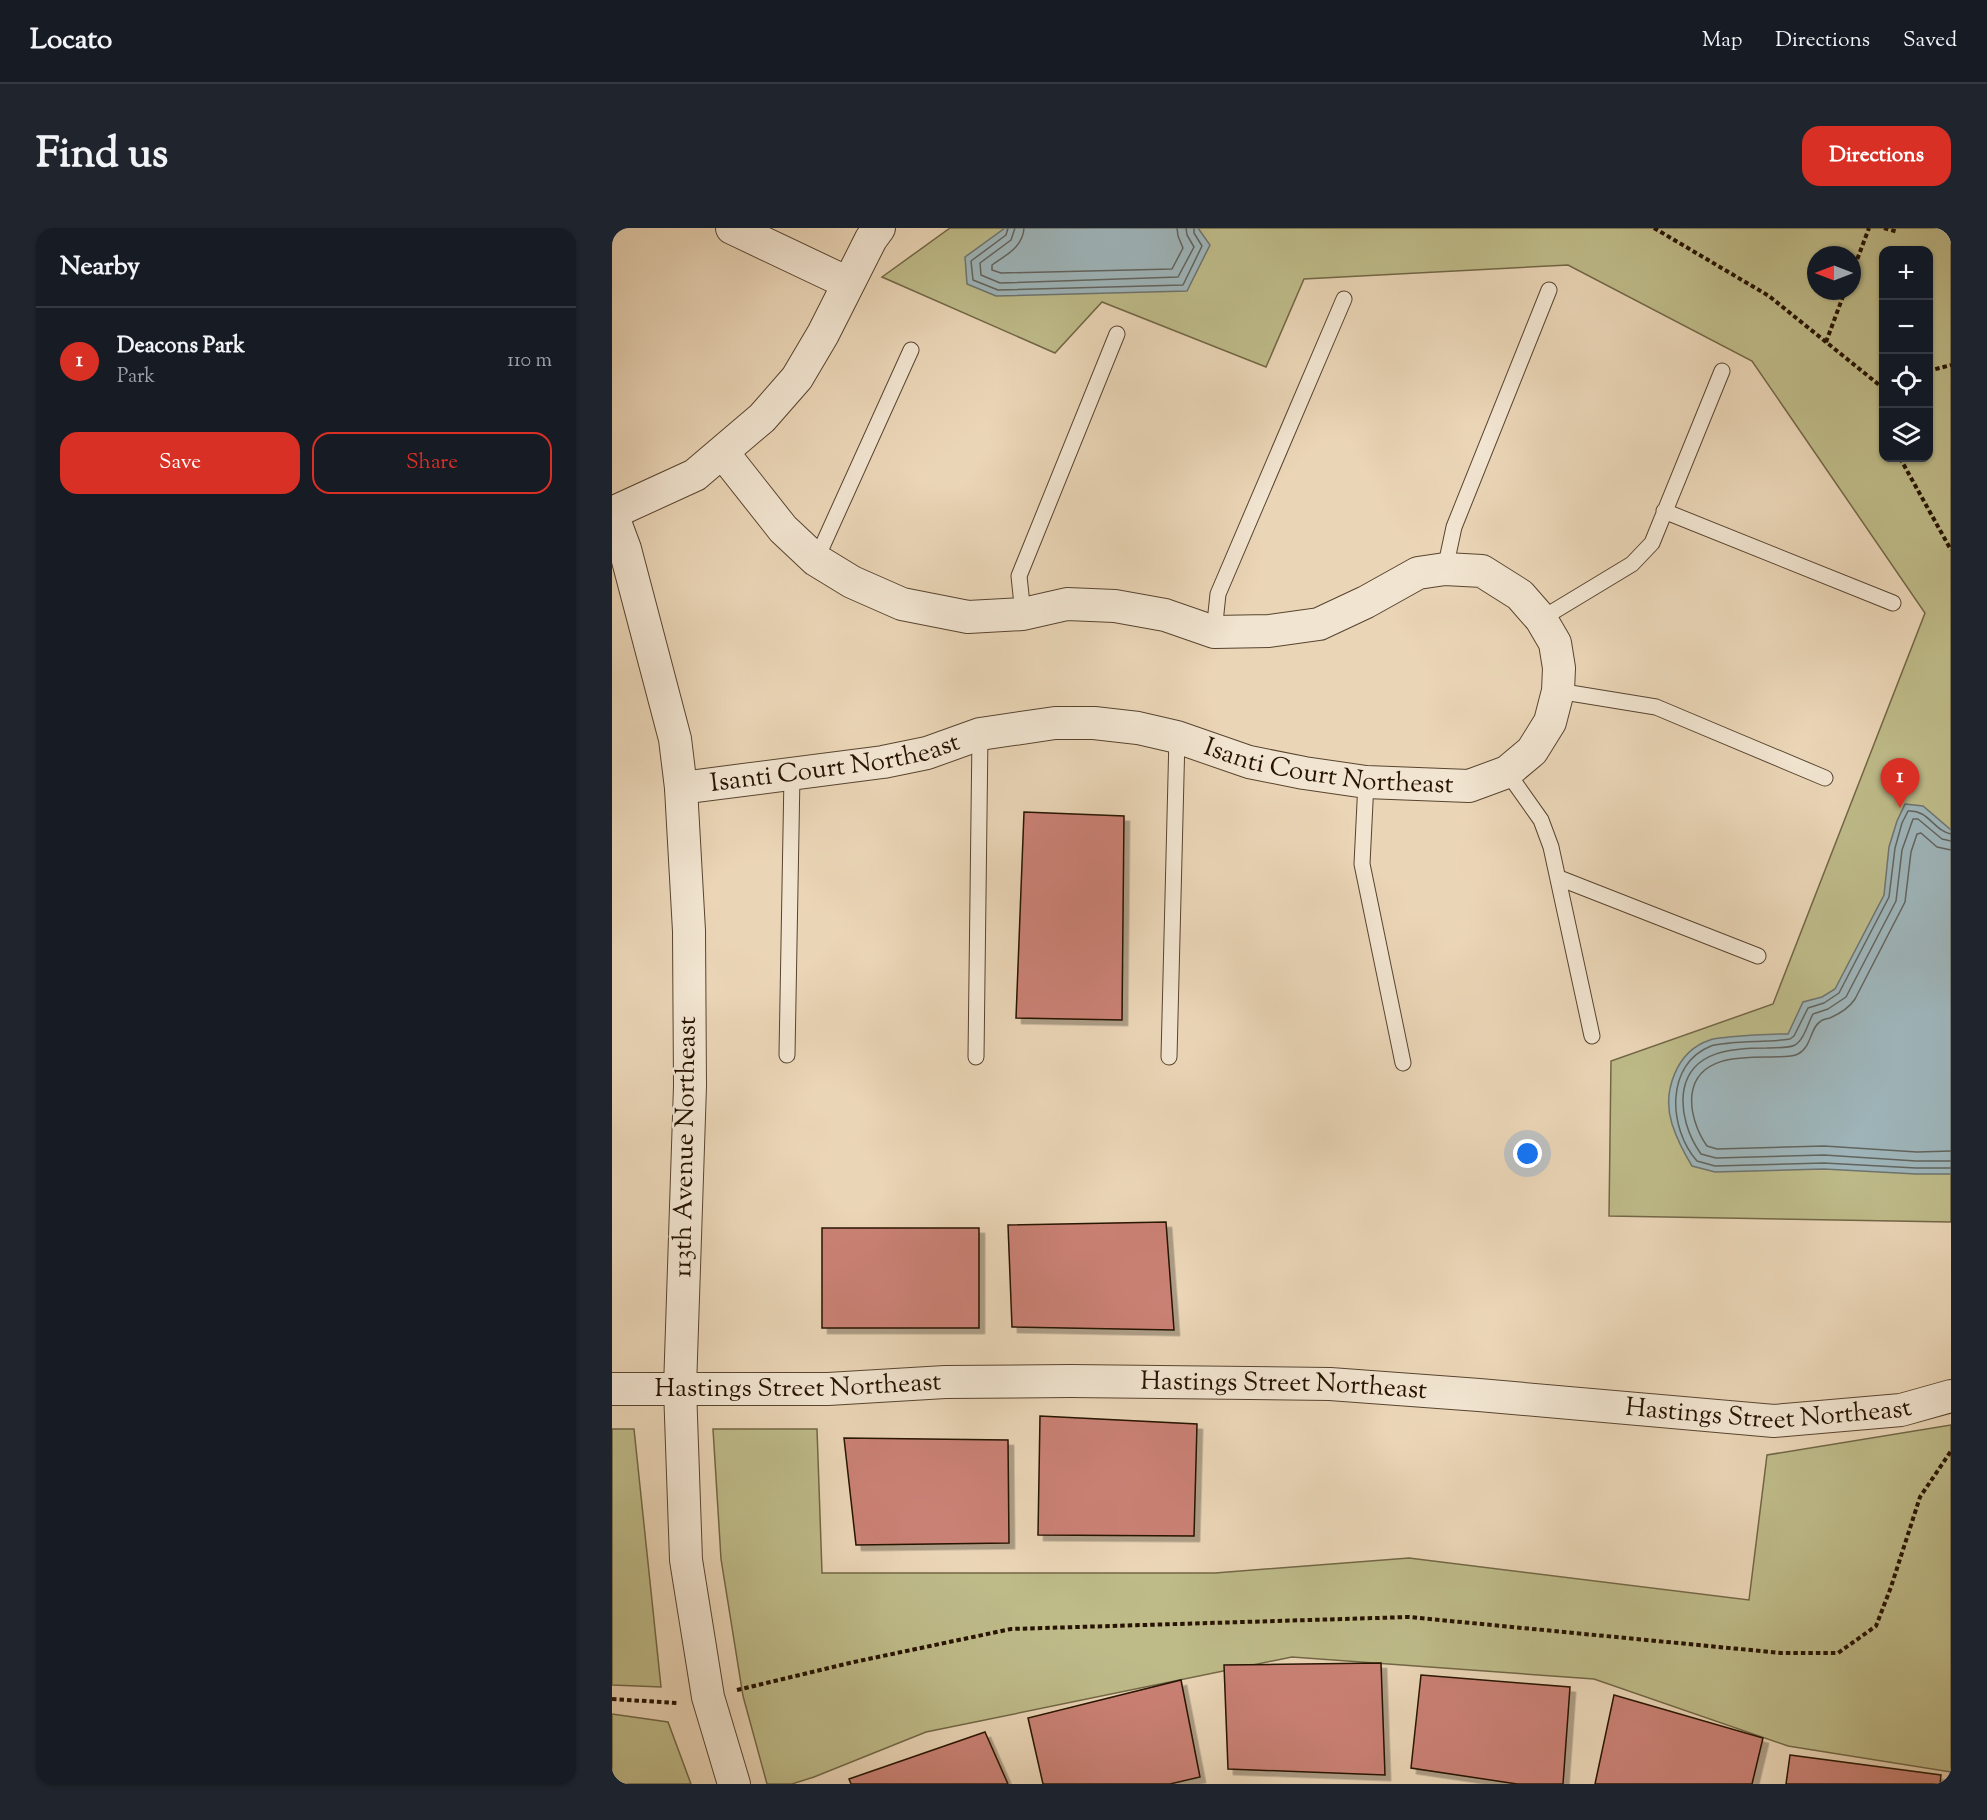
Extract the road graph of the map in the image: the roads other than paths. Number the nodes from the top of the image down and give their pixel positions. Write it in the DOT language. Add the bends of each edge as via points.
graph roads {
  1 [pos="732,228"];
  2 [pos="879,228"];
  3 [pos="848,283"];
  4 [pos="1549,290"];
  5 [pos="1344,299"];
  6 [pos="1116,334"];
  7 [pos="911,350"];
  8 [pos="1722,370"];
  9 [pos="723,453"];
  10 [pos="1664,511"];
  11 [pos="612,513"];
  12 [pos="816,560"];
  13 [pos="1445,569"];
  14 [pos="1893,603"];
  15 [pos="1023,614"];
  16 [pos="1541,619"];
  17 [pos="1214,632"];
  18 [pos="1558,690"];
  19 [pos="980,734"];
  20 [pos="1176,737"];
  21 [pos="1507,772"];
  22 [pos="792,775"];
  23 [pos="1825,778"];
  24 [pos="1366,782"];
  25 [pos="681,788"];
  26 [pos="1559,878"];
  27 [pos="1758,956"];
  28 [pos="1592,1036"];
  29 [pos="787,1055"];
  30 [pos="976,1057"];
  31 [pos="1169,1057"];
  32 [pos="1403,1063"];
  33 [pos="680,1388"];
  34 [pos="612,1389"];
  35 [pos="1951,1396"];
  36 [pos="734,1784"];
  1 -- 3 [label="street"];
  2 -- 3 [label="street"];
  3 -- 9 [label="street" via="798,378"];
  4 -- 13 [label="lane" via="1454,526"];
  5 -- 17 [label="lane" via="1218,594"];
  6 -- 15 [label="lane" via="1019,576"];
  7 -- 12 [label="lane"];
  8 -- 10 [label="lane"];
  9 -- 11 [label="street" via="695,475"];
  9 -- 12 [label="street, Isanti Court Northeast" via="783,530"];
  10 -- 14 [label="lane"];
  10 -- 16 [label="lane" via="1653,543 1632,564"];
  11 -- 25 [label="street, 113th Avenue Northeast" via="675,739"];
  12 -- 15 [label="street, Isanti Court Northeast" via="852,582 902,604 968,617"];
  13 -- 16 [label="street, Isanti Court Northeast" via="1482,571 1520,595"];
  13 -- 17 [label="street, Isanti Court Northeast" via="1418,573 1319,624 1269,631"];
  15 -- 17 [label="street, Isanti Court Northeast" via="1067,604 1115,606 1165,615"];
  16 -- 18 [label="street, Isanti Court Northeast" via="1555,643"];
  18 -- 21 [label="street, Isanti Court Northeast" via="1550,722 1532,752"];
  18 -- 23 [label="lane" via="1656,707"];
  19 -- 20 [label="street, Isanti Court Northeast" via="1055,723 1094,723"];
  19 -- 22 [label="street, Isanti Court Northeast" via="927,753"];
  19 -- 30 [label="lane"];
  20 -- 24 [label="street, Isanti Court Northeast" via="1249,762"];
  20 -- 31 [label="lane"];
  21 -- 24 [label="street, Isanti Court Northeast" via="1469,786"];
  21 -- 26 [label="lane" via="1541,820"];
  22 -- 25 [label="street, Isanti Court Northeast"];
  22 -- 29 [label="lane"];
  24 -- 32 [label="lane" via="1362,864"];
  25 -- 33 [label="street, 113th Avenue Northeast" via="689,931 690,1086"];
  26 -- 27 [label="lane"];
  26 -- 28 [label="lane"];
  33 -- 34 [label="street, Hastings Street Northeast"];
  33 -- 35 [label="street, Hastings Street Northeast" via="828,1389 1071,1380 1330,1384 1774,1421 1901,1410"];
  33 -- 36 [label="street, 113th Avenue Northeast" via="686,1560 708,1697"];
}
